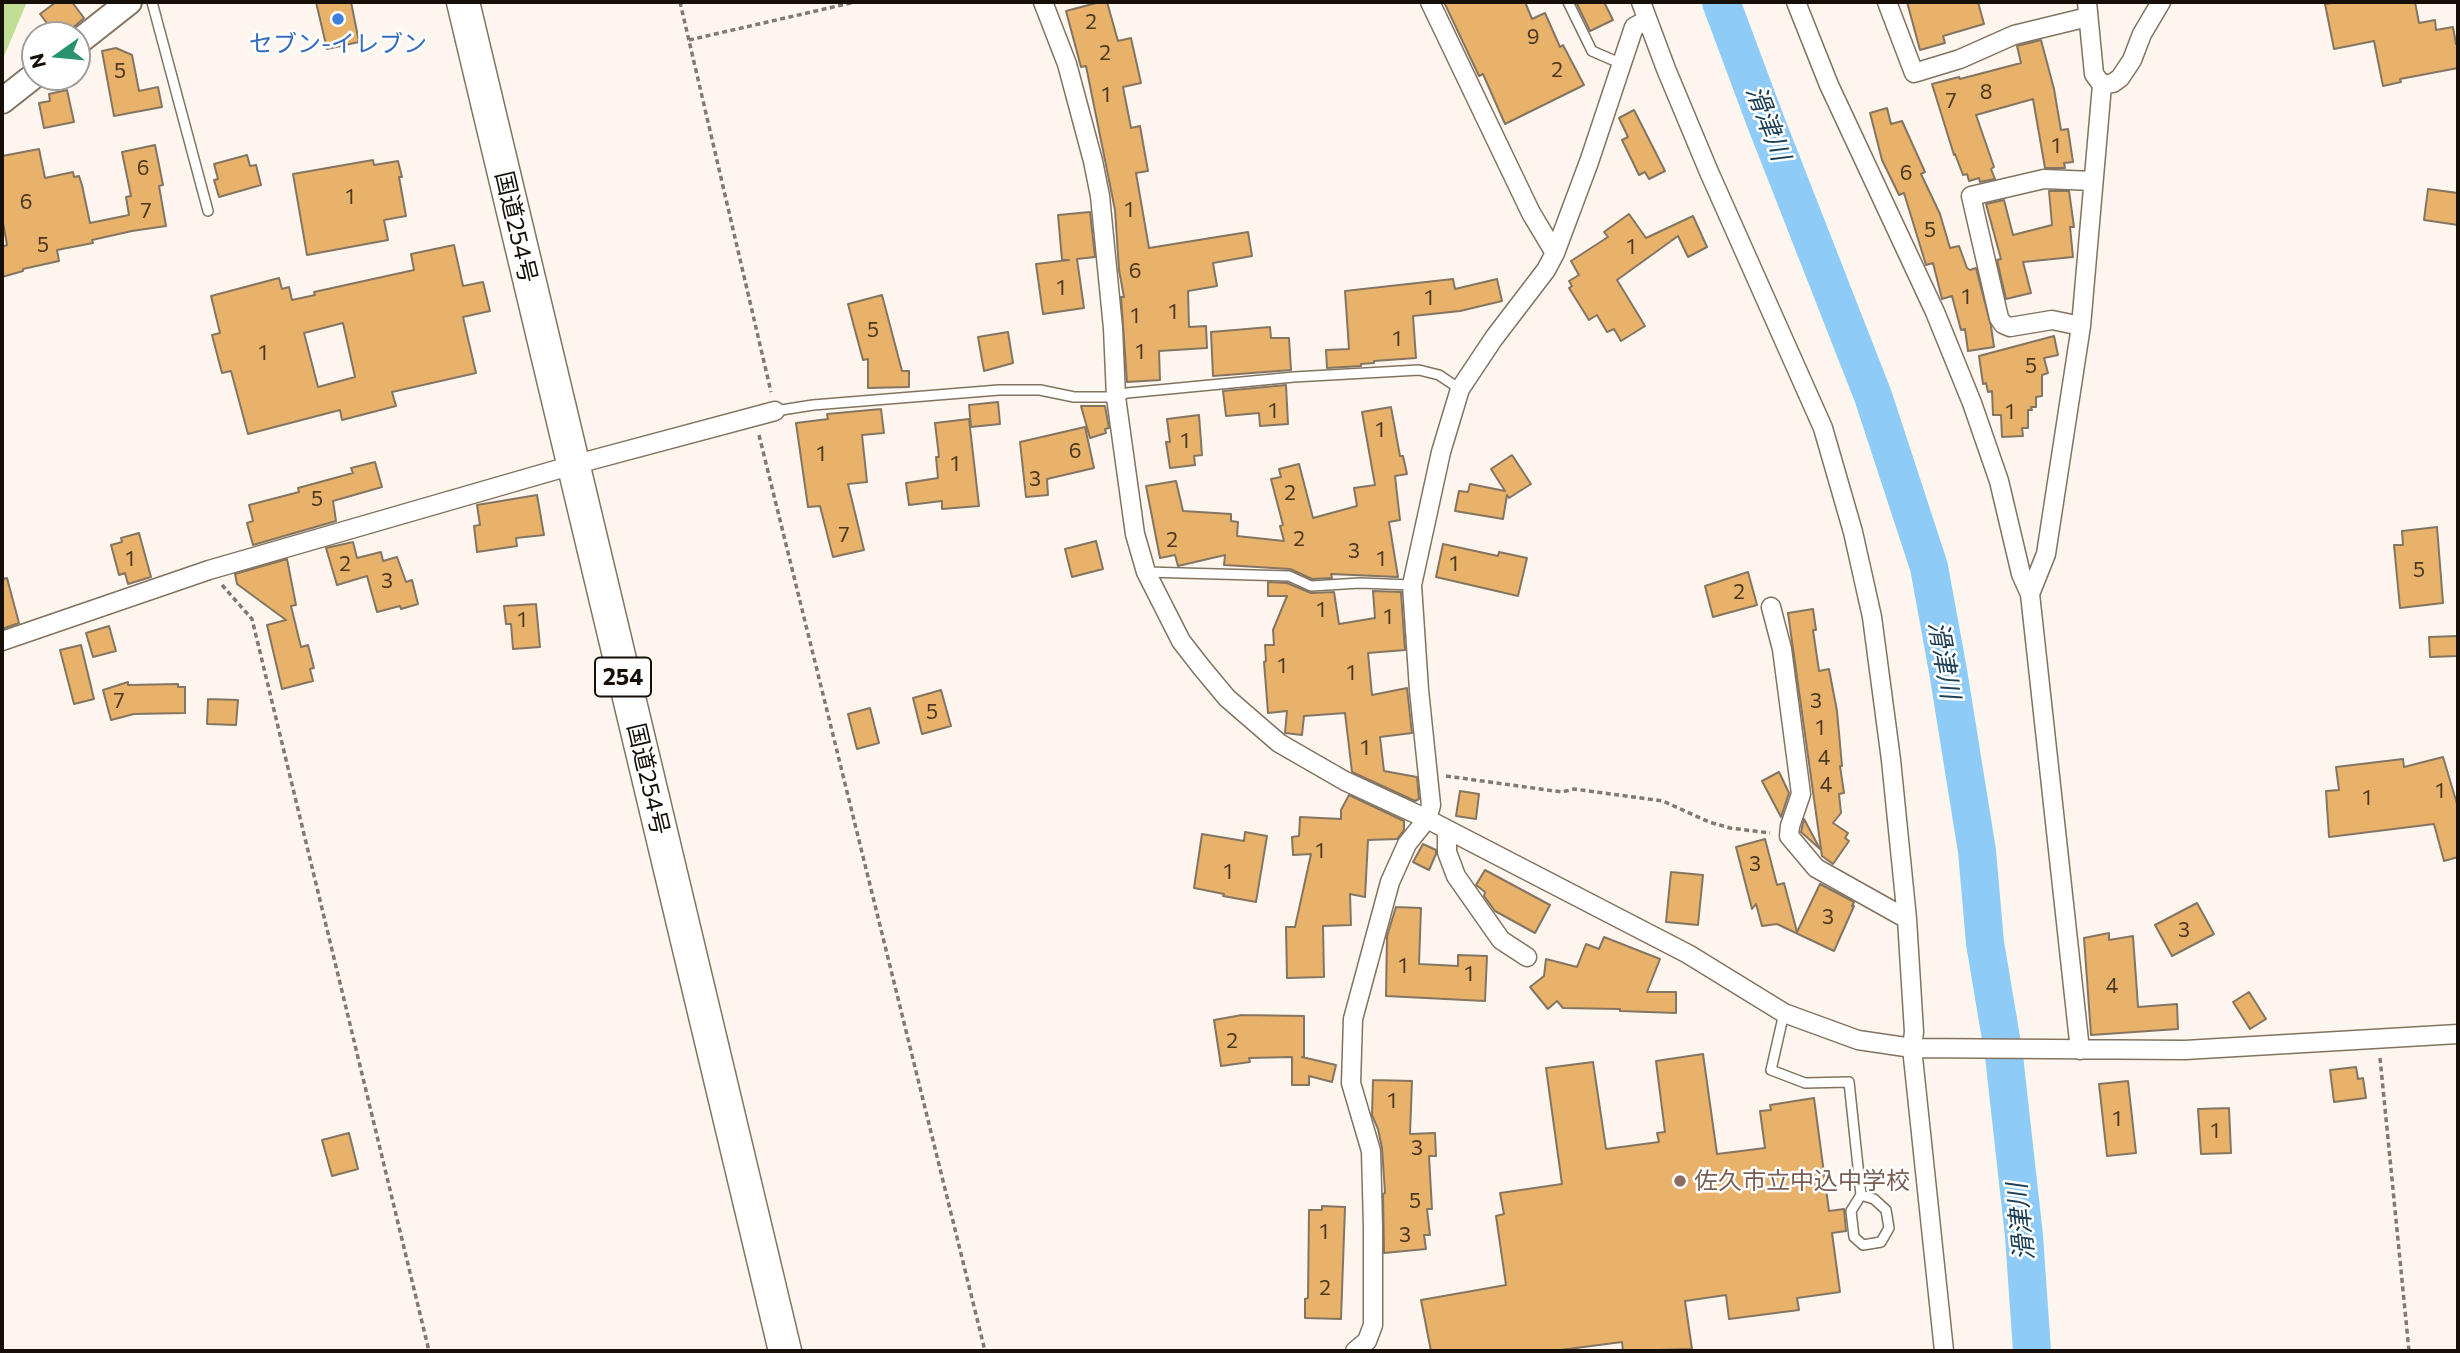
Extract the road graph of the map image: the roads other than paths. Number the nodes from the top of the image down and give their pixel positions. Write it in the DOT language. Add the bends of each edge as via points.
graph roads {
  1 [pos="130,2"];
  2 [pos="152,2"];
  3 [pos="463,2"];
  4 [pos="1043,2"];
  5 [pos="1430,2"];
  6 [pos="1568,2"];
  7 [pos="1641,2"];
  8 [pos="1796,2"];
  9 [pos="1887,2"];
  10 [pos="2161,2"];
  11 [pos="2087,9"];
  12 [pos="1647,20"];
  13 [pos="91,32"];
  14 [pos="1622,64"];
  15 [pos="2102,85"];
  16 [pos="21,86"];
  17 [pos="2,101"];
  18 [pos="2093,181"];
  19 [pos="208,211"];
  20 [pos="1555,253"];
  21 [pos="2081,326"];
  22 [pos="1460,389"];
  23 [pos="1116,397"];
  24 [pos="775,411"];
  25 [pos="573,465"];
  26 [pos="1146,572"];
  27 [pos="1412,585"];
  28 [pos="2030,594"];
  29 [pos="1771,607"];
  30 [pos="2,641"];
  31 [pos="1427,819"];
  32 [pos="1447,830"];
  33 [pos="1907,919"];
  34 [pos="1527,957"];
  35 [pos="1784,1013"];
  36 [pos="2458,1034"];
  37 [pos="1916,1048"];
  38 [pos="2078,1050"];
  39 [pos="1861,1195"];
  40 [pos="785,1351"];
  41 [pos="1355,1351"];
  42 [pos="1944,1351"];
  1 -- 13 [label="street"];
  2 -- 19 [label="lane"];
  3 -- 25 [label="highway, 国道254号 / 254"];
  4 -- 23 [label="street" via="1067,64 1100,196"];
  5 -- 20 [label="street" via="1531,213"];
  6 -- 14 [label="lane" via="1592,51"];
  7 -- 12 [label="street"];
  8 -- 28 [label="street" via="1972,403"];
  9 -- 11 [label="street" via="1914,73"];
  10 -- 15 [label="street" via="2120,78"];
  11 -- 15 [label="street" via="2094,74"];
  12 -- 14 [label="street" via="1634,27"];
  12 -- 33 [label="street" via="1823,428 1872,617"];
  14 -- 20 [label="street"];
  15 -- 18 [label="street"];
  16 -- 17 [label="street"];
  18 -- 21 [label="street"];
  18 -- 21 [label="street" via="2044,178 1971,196 2003,324 2010,327 2052,320"];
  20 -- 22 [label="street"];
  21 -- 28 [label="street" via="2046,554"];
  22 -- 23 [label="lane" via="1439,374 1419,370 1294,377"];
  22 -- 27 [label="street"];
  23 -- 24 [label="lane" via="999,390"];
  23 -- 26 [label="street" via="1135,534"];
  24 -- 25 [label="street"];
  25 -- 30 [label="street" via="209,570"];
  25 -- 40 [label="highway, 国道254号 / 254"];
  26 -- 27 [label="lane" via="1289,576 1311,586"];
  26 -- 31 [label="street" via="1181,641 1251,720 1309,761"];
  27 -- 31 [label="street" via="1431,805"];
  28 -- 38 [label="street"];
  29 -- 33 [label="street" via="1782,649 1801,794 1789,836 1816,868"];
  31 -- 32 [label="street"];
  31 -- 41 [label="street" via="1407,844 1390,882 1353,1019 1351,1083 1371,1152 1373,1227 1373,1325 1367,1341"];
  32 -- 34 [label="street" via="1447,852 1456,876 1501,940"];
  32 -- 35 [label="street" via="1688,954"];
  33 -- 37 [label="street"];
  35 -- 37 [label="street" via="1858,1040"];
  35 -- 39 [label="lane" via="1771,1070 1805,1083 1849,1082"];
  36 -- 38 [label="street" via="2185,1050"];
  37 -- 38 [label="street"];
  37 -- 42 [label="street"];
  39 -- 39 [label="lane" via="1851,1211 1854,1237 1863,1245 1881,1242 1889,1228 1886,1210"];
}
